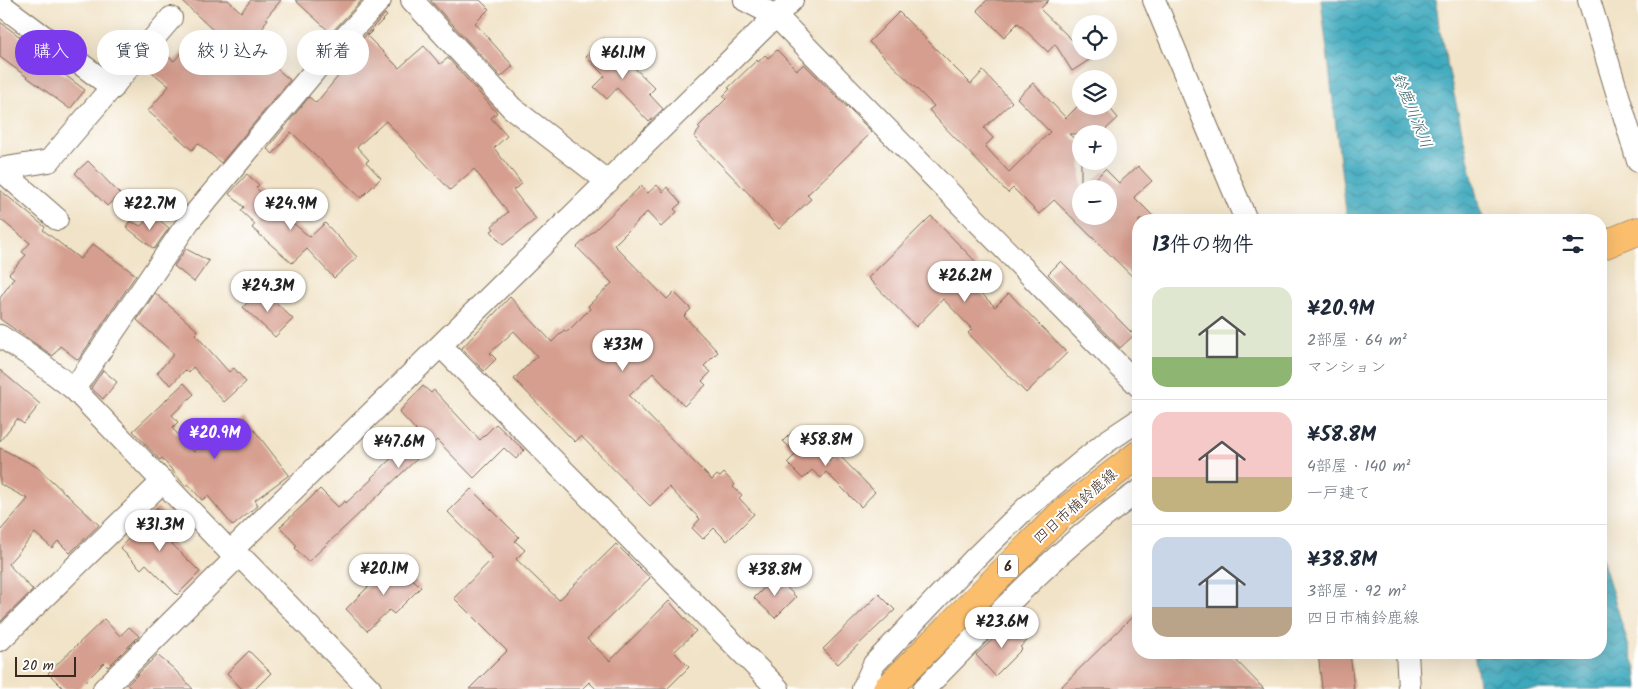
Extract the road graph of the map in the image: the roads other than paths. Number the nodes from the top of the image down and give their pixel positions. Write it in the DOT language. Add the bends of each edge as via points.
graph roads {
  1 [pos="380,0"];
  2 [pos="412,0"];
  3 [pos="745,0"];
  4 [pos="792,0"];
  5 [pos="1154,0"];
  6 [pos="1589,0"];
  7 [pos="0,4"];
  8 [pos="776,16"];
  9 [pos="171,18"];
  10 [pos="112,88"];
  11 [pos="1638,161"];
  12 [pos="0,169"];
  13 [pos="608,182"];
  14 [pos="1243,214"];
  15 [pos="57,219"];
  16 [pos="1638,231"];
  17 [pos="1607,244"];
  18 [pos="0,336"];
  19 [pos="441,346"];
  20 [pos="1132,379"];
  21 [pos="74,389"];
  22 [pos="1132,425"];
  23 [pos="1132,459"];
  24 [pos="162,481"];
  25 [pos="1132,496"];
  26 [pos="233,555"];
  27 [pos="0,640"];
  28 [pos="1407,659"];
  29 [pos="104,689"];
  30 [pos="370,689"];
  31 [pos="778,689"];
  32 [pos="863,689"];
  33 [pos="887,689"];
  34 [pos="924,689"];
  35 [pos="1409,689"];
  1 -- 21 [label="street" via="326,56 189,221"];
  2 -- 13 [label="street" via="512,108"];
  3 -- 8 [label="street"];
  4 -- 8 [label="street"];
  5 -- 14 [label="street"];
  6 -- 11 [label="street"];
  7 -- 10 [label="street"];
  8 -- 13 [label="street"];
  8 -- 20 [label="street"];
  9 -- 10 [label="street"];
  10 -- 12 [label="street" via="49,161"];
  12 -- 15 [label="street"];
  13 -- 19 [label="street"];
  16 -- 17 [label="main road"];
  18 -- 21 [label="street"];
  19 -- 26 [label="street"];
  19 -- 31 [label="street"];
  21 -- 24 [label="street"];
  22 -- 32 [label="street" via="1027,507 975,558 874,664"];
  23 -- 33 [label="main road, 四日市楠鈴鹿線 / 6" via="1060,515"];
  24 -- 26 [label="street"];
  24 -- 27 [label="street"];
  25 -- 34 [label="street" via="1058,555"];
  26 -- 29 [label="street"];
  26 -- 30 [label="street" via="245,561"];
  28 -- 35 [label="street"];
}
